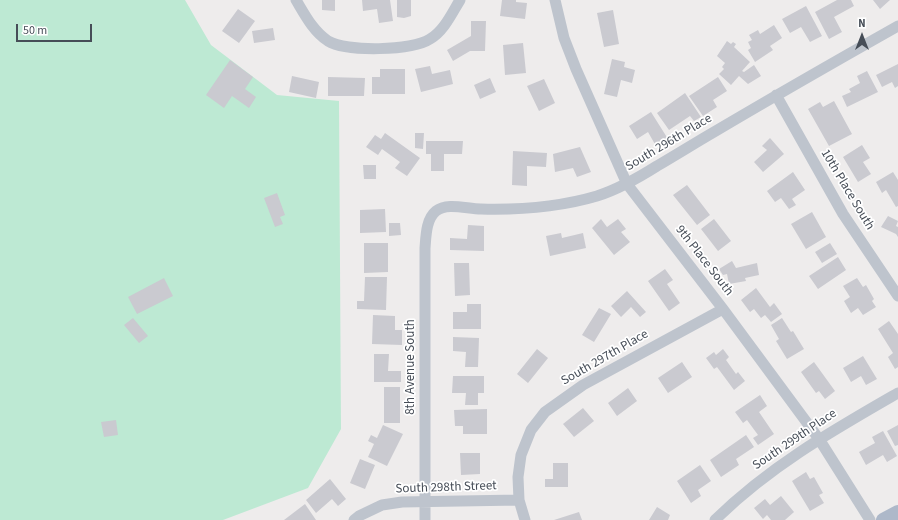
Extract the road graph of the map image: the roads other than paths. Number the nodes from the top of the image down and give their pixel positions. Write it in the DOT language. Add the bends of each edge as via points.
graph roads {
  1 [pos="296,0"];
  2 [pos="460,0"];
  3 [pos="555,0"];
  4 [pos="898,26"];
  5 [pos="776,95"];
  6 [pos="627,184"];
  7 [pos="433,214"];
  8 [pos="898,296"];
  9 [pos="723,309"];
  10 [pos="898,393"];
  11 [pos="819,439"];
  12 [pos="519,500"];
  13 [pos="425,502"];
  14 [pos="898,512"];
  15 [pos="354,520"];
  16 [pos="425,520"];
  17 [pos="525,520"];
  18 [pos="714,520"];
  19 [pos="870,520"];
  20 [pos="883,520"];
  1 -- 2 [label="street" via="314,29 329,42 343,47 361,48 418,44 432,38 440,31"];
  3 -- 6 [label="street, 9th Place South" via="564,38 574,64"];
  4 -- 5 [label="street, South 296th Place"];
  5 -- 6 [label="street, South 296th Place"];
  5 -- 8 [label="street, 10th Place South" via="843,214"];
  6 -- 7 [label="street, South 296th Place" via="598,196 564,204 497,210 449,207"];
  6 -- 9 [label="street, 9th Place South"];
  7 -- 13 [label="street, 8th Avenue South" via="428,225 426,248"];
  9 -- 11 [label="street, 9th Place South"];
  9 -- 12 [label="street, South 297th Place" via="582,385 545,412 531,430 521,455 518,477"];
  10 -- 11 [label="street, South 299th Place"];
  11 -- 18 [label="street, South 299th Place" via="754,484"];
  11 -- 19 [label="street, 9th Place South"];
  12 -- 13 [label="street, South 298th Street"];
  12 -- 17 [label="street, South 297th Place"];
  13 -- 15 [label="street, South 298th Street" via="382,505"];
  13 -- 16 [label="street, 8th Avenue South"];
  14 -- 20 [label="main road"];
}
